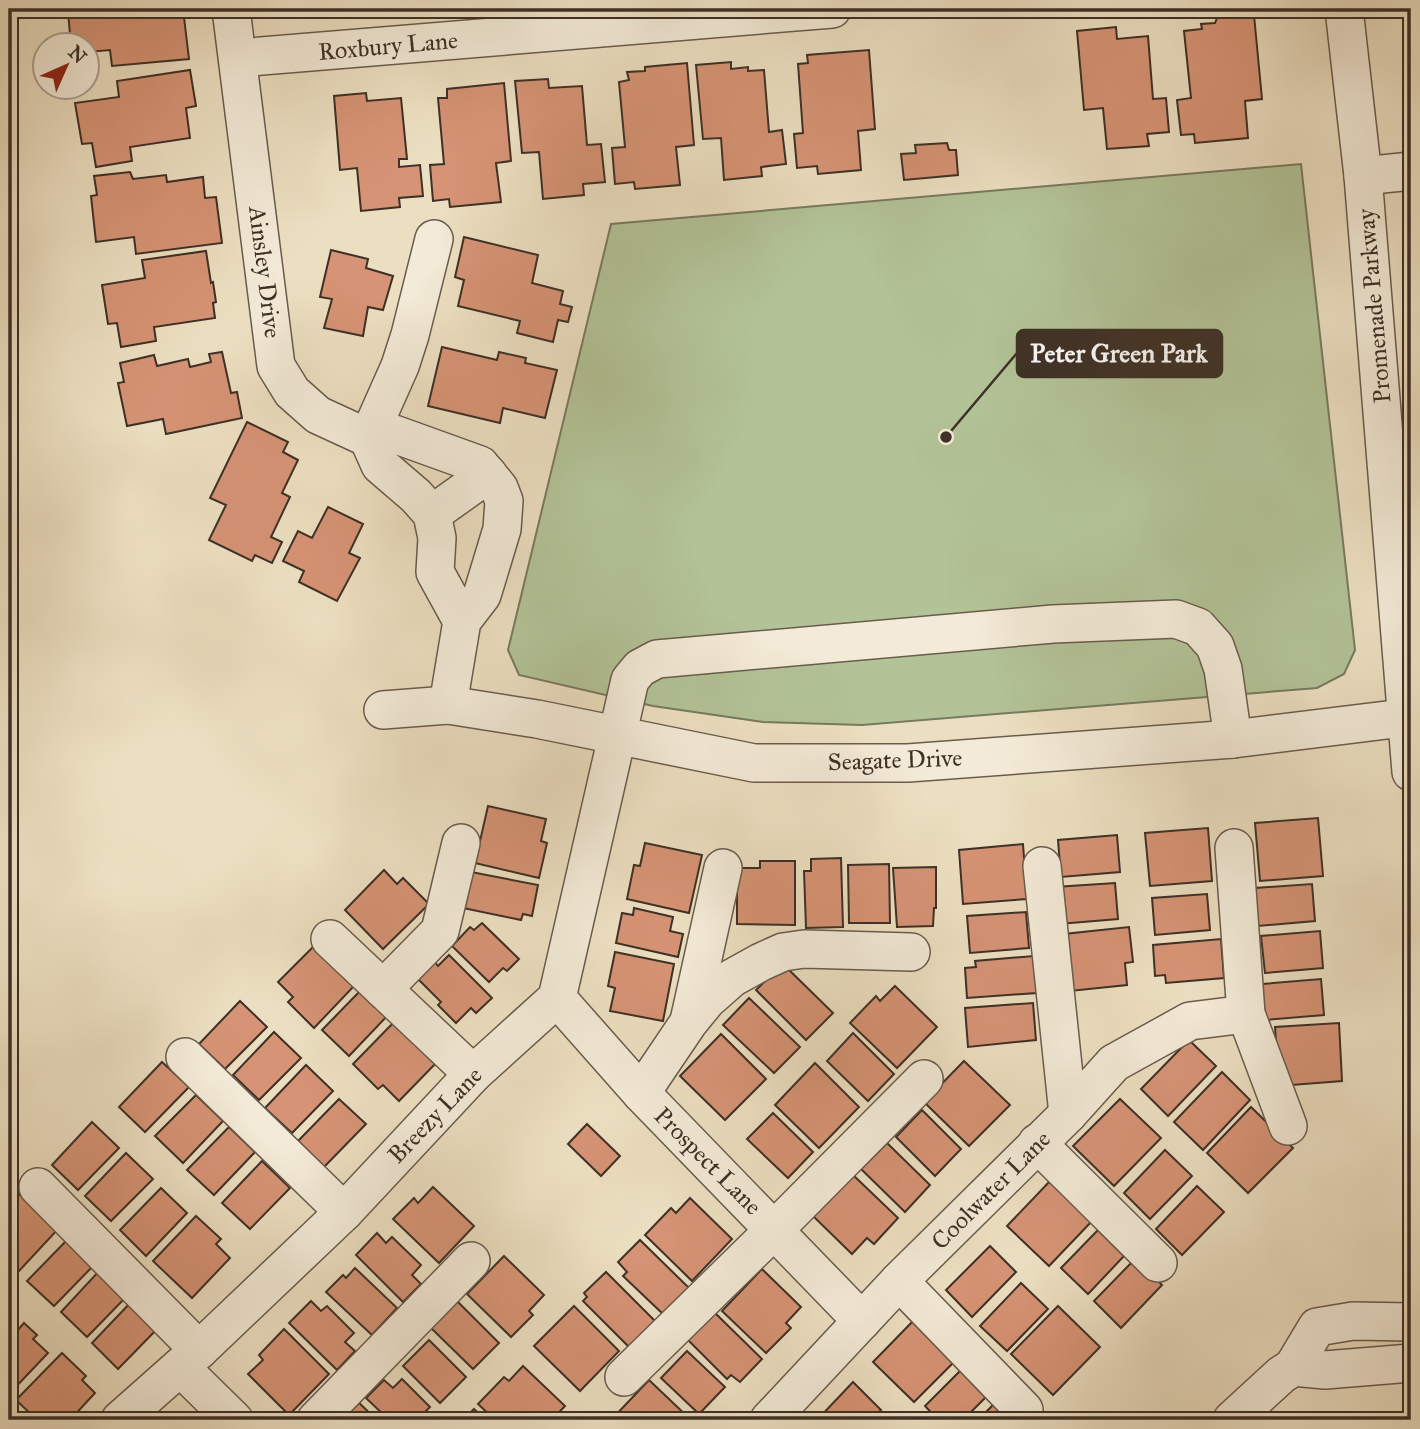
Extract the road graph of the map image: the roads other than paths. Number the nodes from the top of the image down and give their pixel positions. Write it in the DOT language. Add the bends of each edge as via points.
graph roads {
  1 [pos="231,9"];
  2 [pos="832,9"];
  3 [pos="1344,9"];
  4 [pos="743,12"];
  5 [pos="238,58"];
  6 [pos="1411,171"];
  7 [pos="1363,176"];
  8 [pos="434,239"];
  9 [pos="369,438"];
  10 [pos="488,474"];
  11 [pos="432,514"];
  12 [pos="462,621"];
  13 [pos="449,705"];
  14 [pos="383,710"];
  15 [pos="1409,717"];
  16 [pos="618,735"];
  17 [pos="1233,739"];
  18 [pos="1411,772"];
  19 [pos="461,843"];
  20 [pos="1234,848"];
  21 [pos="1042,866"];
  22 [pos="723,868"];
  23 [pos="330,939"];
  24 [pos="911,952"];
  25 [pos="383,989"];
  26 [pos="556,998"];
  27 [pos="1246,1014"];
  28 [pos="689,1022"];
  29 [pos="185,1057"];
  30 [pos="473,1074"];
  31 [pos="924,1079"];
  32 [pos="641,1093"];
  33 [pos="1068,1114"];
  34 [pos="1288,1126"];
  35 [pos="1037,1143"];
  36 [pos="38,1187"];
  37 [pos="344,1212"];
  38 [pos="775,1229"];
  39 [pos="471,1261"];
  40 [pos="1158,1263"];
  41 [pos="899,1281"];
  42 [pos="862,1321"];
  43 [pos="1411,1322"];
  44 [pos="190,1358"];
  45 [pos="1411,1363"];
  46 [pos="1293,1367"];
  47 [pos="624,1377"];
  48 [pos="1024,1410"];
  49 [pos="120,1420"];
  50 [pos="234,1420"];
  51 [pos="316,1420"];
  52 [pos="771,1420"];
  53 [pos="1232,1420"];
  1 -- 5 [label="street, Ainsley Drive"];
  2 -- 4 [label="street, Roxbury Lane"];
  3 -- 7 [label="street, Promenade Parkway"];
  4 -- 5 [label="street, Roxbury Lane"];
  5 -- 9 [label="street, Ainsley Drive" via="276,366 292,392 318,415"];
  6 -- 7 [label="street"];
  7 -- 15 [label="street, Promenade Parkway"];
  8 -- 9 [label="street" via="400,366"];
  9 -- 10 [label="street" via="394,434 480,465"];
  9 -- 11 [label="street" via="380,465"];
  10 -- 11 [label="street"];
  10 -- 12 [label="street" via="504,501 502,528 482,595"];
  11 -- 12 [label="street" via="437,538 435,572"];
  12 -- 13 [label="street"];
  13 -- 14 [label="street, Seagate Drive"];
  13 -- 16 [label="street, Seagate Drive"];
  15 -- 17 [label="street, Seagate Drive"];
  15 -- 18 [label="street, Promenade Parkway"];
  16 -- 17 [label="street, Seagate Drive" via="754,763 908,763"];
  16 -- 17 [label="street" via="630,680 657,659 1053,624 1176,619 1198,627 1214,646 1223,669"];
  16 -- 26 [label="street"];
  19 -- 25 [label="street" via="440,931"];
  20 -- 27 [label="street"];
  21 -- 33 [label="street"];
  22 -- 28 [label="street"];
  23 -- 25 [label="street"];
  24 -- 28 [label="street" via="783,952 733,978"];
  25 -- 30 [label="street"];
  26 -- 30 [label="street, Breezy Lane"];
  26 -- 32 [label="street, Prospect Lane"];
  27 -- 33 [label="street, Coolwater Lane" via="1190,1021 1114,1063"];
  27 -- 34 [label="street"];
  28 -- 32 [label="street"];
  29 -- 37 [label="street"];
  30 -- 37 [label="street, Breezy Lane"];
  31 -- 38 [label="street"];
  32 -- 38 [label="street, Prospect Lane"];
  33 -- 35 [label="street, Coolwater Lane"];
  35 -- 40 [label="street"];
  35 -- 41 [label="street, Coolwater Lane"];
  36 -- 44 [label="street"];
  37 -- 44 [label="street, Breezy Lane"];
  38 -- 42 [label="street, Prospect Lane"];
  38 -- 47 [label="street"];
  39 -- 51 [label="street"];
  41 -- 42 [label="street, Coolwater Lane"];
  41 -- 48 [label="street"];
  42 -- 52 [label="street, Coolwater Lane"];
  43 -- 46 [label="street" via="1353,1321 1317,1327"];
  44 -- 49 [label="street, Breezy Lane"];
  44 -- 50 [label="street"];
  45 -- 46 [label="street" via="1325,1370"];
  46 -- 53 [label="street"];
}
